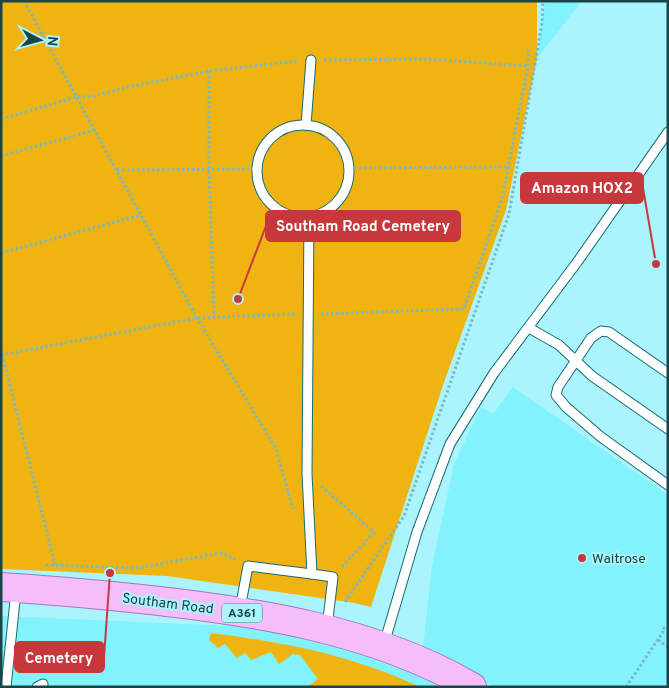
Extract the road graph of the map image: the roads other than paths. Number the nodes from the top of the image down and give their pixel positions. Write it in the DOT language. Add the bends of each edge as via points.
graph roads {
  1 [pos="311,60"];
  2 [pos="306,125"];
  3 [pos="668,132"];
  4 [pos="308,217"];
  5 [pos="529,328"];
  6 [pos="575,361"];
  7 [pos="668,373"];
  8 [pos="668,429"];
  9 [pos="668,485"];
  10 [pos="312,574"];
  11 [pos="9,588"];
  12 [pos="240,612"];
  13 [pos="327,630"];
  14 [pos="384,646"];
  15 [pos="6,687"];
  16 [pos="472,687"];
  1 -- 2 [label="lane"];
  2 -- 4 [label="lane" via="319,128 340,143 349,168 348,182 334,205"];
  2 -- 4 [label="lane" via="292,126 267,141 257,168 258,182 271,205 282,212"];
  3 -- 5 [label="lane"];
  4 -- 10 [label="lane" via="307,474"];
  5 -- 6 [label="lane" via="559,345"];
  5 -- 14 [label="lane" via="494,374 450,444 417,532"];
  6 -- 7 [label="lane" via="591,338 605,330"];
  6 -- 8 [label="lane"];
  6 -- 9 [label="lane" via="558,387 558,400 601,437"];
  10 -- 12 [label="lane" via="248,566"];
  10 -- 13 [label="lane" via="333,577"];
  11 -- 12 [label="main road, Southam Road / A361" via="179,603"];
  11 -- 15 [label="lane"];
  12 -- 13 [label="main road, Southam Road / A361"];
  13 -- 14 [label="main road, Southam Road / A361"];
  14 -- 16 [label="main road, Southam Road / A361"];
}
